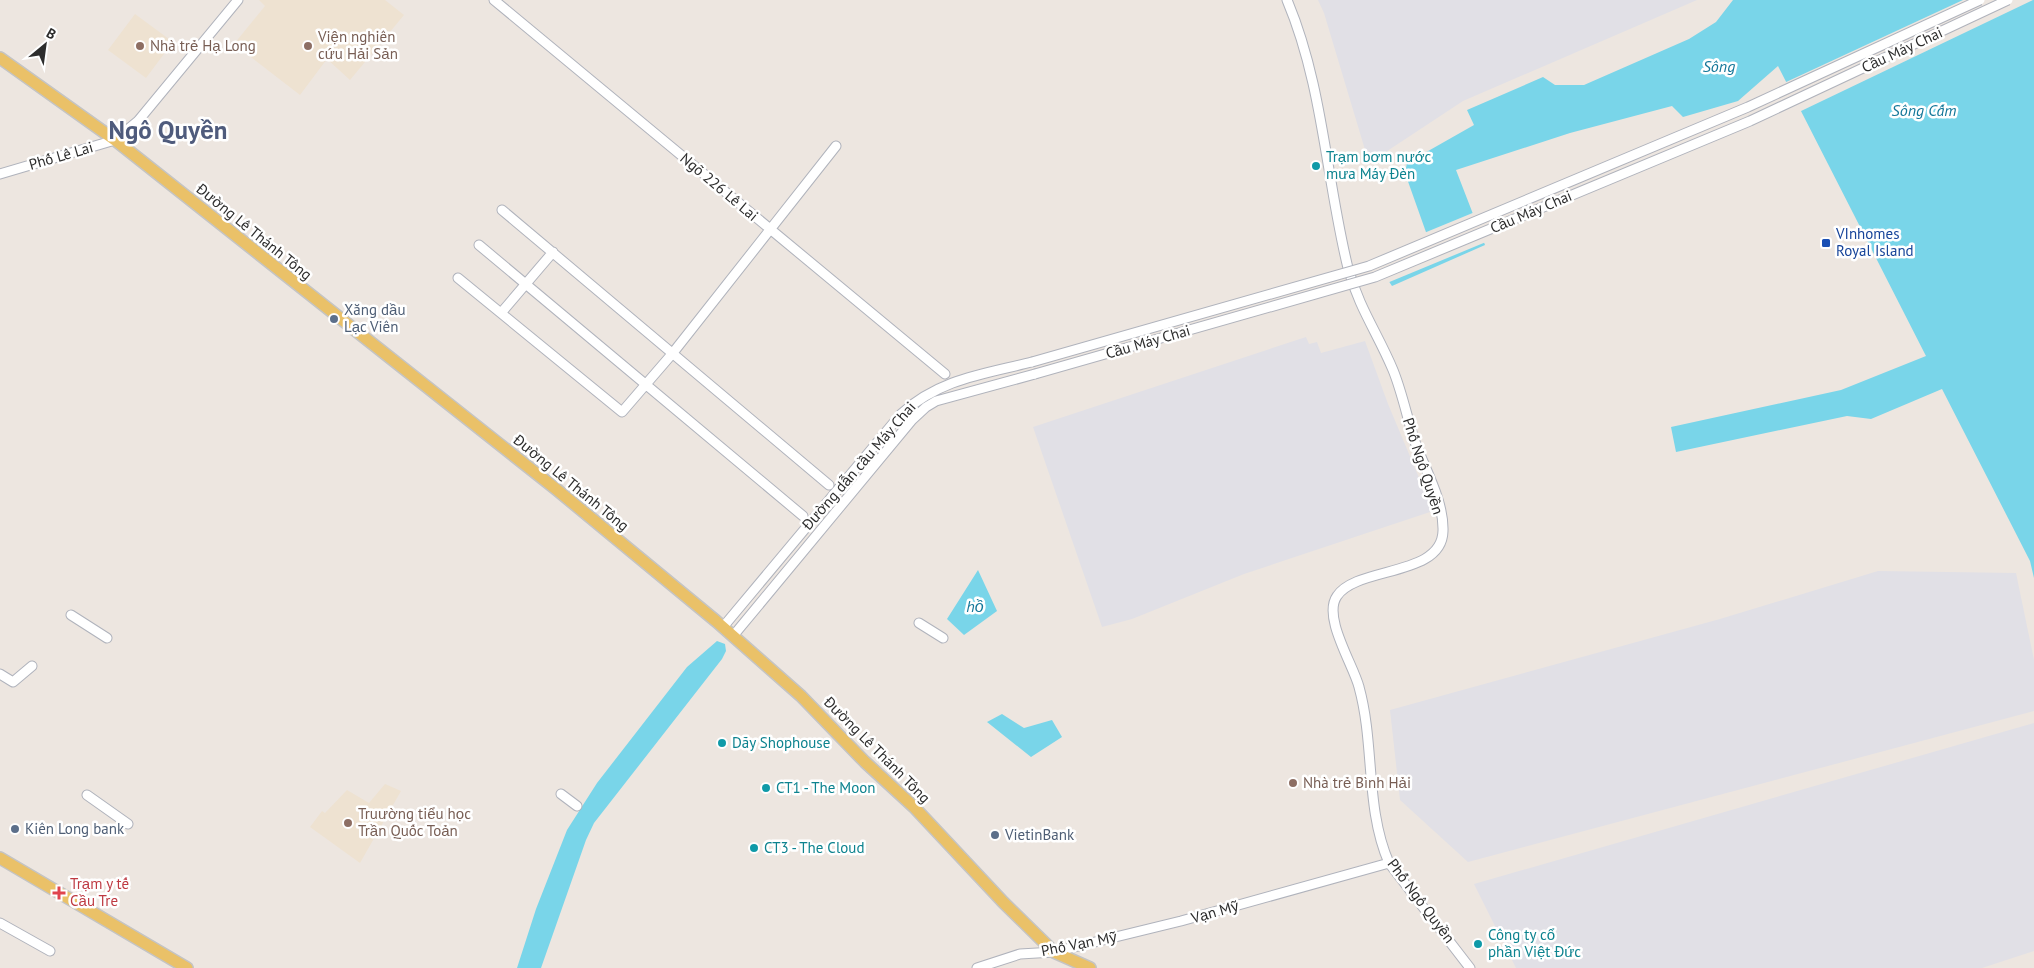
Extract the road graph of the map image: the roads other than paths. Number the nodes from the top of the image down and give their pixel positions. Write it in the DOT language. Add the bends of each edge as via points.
graph roads {
  1 [pos="238,0"];
  2 [pos="494,0"];
  3 [pos="1286,0"];
  4 [pos="1980,0"];
  5 [pos="2008,0"];
  6 [pos="0,58"];
  7 [pos="115,140"];
  8 [pos="836,146"];
  9 [pos="0,174"];
  10 [pos="502,210"];
  11 [pos="770,229"];
  12 [pos="479,245"];
  13 [pos="552,252"];
  14 [pos="458,278"];
  15 [pos="526,284"];
  16 [pos="501,313"];
  17 [pos="672,354"];
  18 [pos="1032,362"];
  19 [pos="945,374"];
  20 [pos="1035,374"];
  21 [pos="646,384"];
  22 [pos="829,485"];
  23 [pos="803,516"];
  24 [pos="72,615"];
  25 [pos="920,623"];
  26 [pos="723,627"];
  27 [pos="733,636"];
  28 [pos="107,638"];
  29 [pos="943,638"];
  30 [pos="32,666"];
  31 [pos="0,674"];
  32 [pos="561,794"];
  33 [pos="87,795"];
  34 [pos="577,806"];
  35 [pos="128,824"];
  36 [pos="0,858"];
  37 [pos="1389,863"];
  38 [pos="1181,921"];
  39 [pos="0,923"];
  40 [pos="50,951"];
  41 [pos="1054,952"];
  42 [pos="187,968"];
  43 [pos="977,968"];
  44 [pos="1090,968"];
  45 [pos="1470,968"];
  1 -- 7 [label="street, Phố Lê Lai" via="138,120"];
  2 -- 11 [label="street, Ngõ 226 Lê Lai"];
  3 -- 37 [label="street, Phố Ngô Quyền" via="1314,82 1337,223 1354,290 1394,371 1419,455 1438,499 1443,531 1438,547 1423,560 1357,583 1340,593 1334,603 1334,617 1346,659 1360,691 1378,833"];
  4 -- 18 [label="street, Cầu Máy Chai, bridge" via="1748,107 1369,266"];
  5 -- 20 [label="street, Cầu Máy Chai, bridge" via="1750,121 1375,277"];
  6 -- 7 [label="main road, Đường Lê Thánh Tông"];
  7 -- 9 [label="street, Phố Lê Lai"];
  7 -- 26 [label="main road, Đường Lê Thánh Tông" via="556,489"];
  8 -- 11 [label="street"];
  10 -- 13 [label="street"];
  11 -- 17 [label="street"];
  11 -- 19 [label="street, Ngõ 226 Lê Lai"];
  12 -- 15 [label="street"];
  13 -- 15 [label="street"];
  13 -- 17 [label="street"];
  14 -- 16 [label="street"];
  15 -- 16 [label="street"];
  15 -- 21 [label="street"];
  16 -- 21 [label="street" via="622,412"];
  17 -- 21 [label="street"];
  17 -- 22 [label="street"];
  18 -- 26 [label="street, Đường dẫn cầu Máy Chai" via="951,382 916,400"];
  20 -- 27 [label="street, Đường dẫn cầu Máy Chai" via="956,395 926,407"];
  21 -- 23 [label="street"];
  24 -- 28 [label="street"];
  25 -- 29 [label="street"];
  26 -- 27 [label="main road, Đường Lê Thánh Tông"];
  27 -- 41 [label="main road, Đường Lê Thánh Tông" via="801,696 914,807"];
  30 -- 31 [label="street" via="14,682"];
  32 -- 34 [label="street"];
  33 -- 35 [label="street"];
  36 -- 42 [label="main road"];
  37 -- 38 [label="street, Vạn Mỹ"];
  37 -- 45 [label="street, Phố Ngô Quyền"];
  38 -- 41 [label="street, Phố Vạn Mỹ"];
  39 -- 40 [label="street"];
  41 -- 43 [label="street, Phố Vạn Mỹ" via="1020,954"];
  41 -- 44 [label="main road, Đường Lê Thánh Tông"];
}
